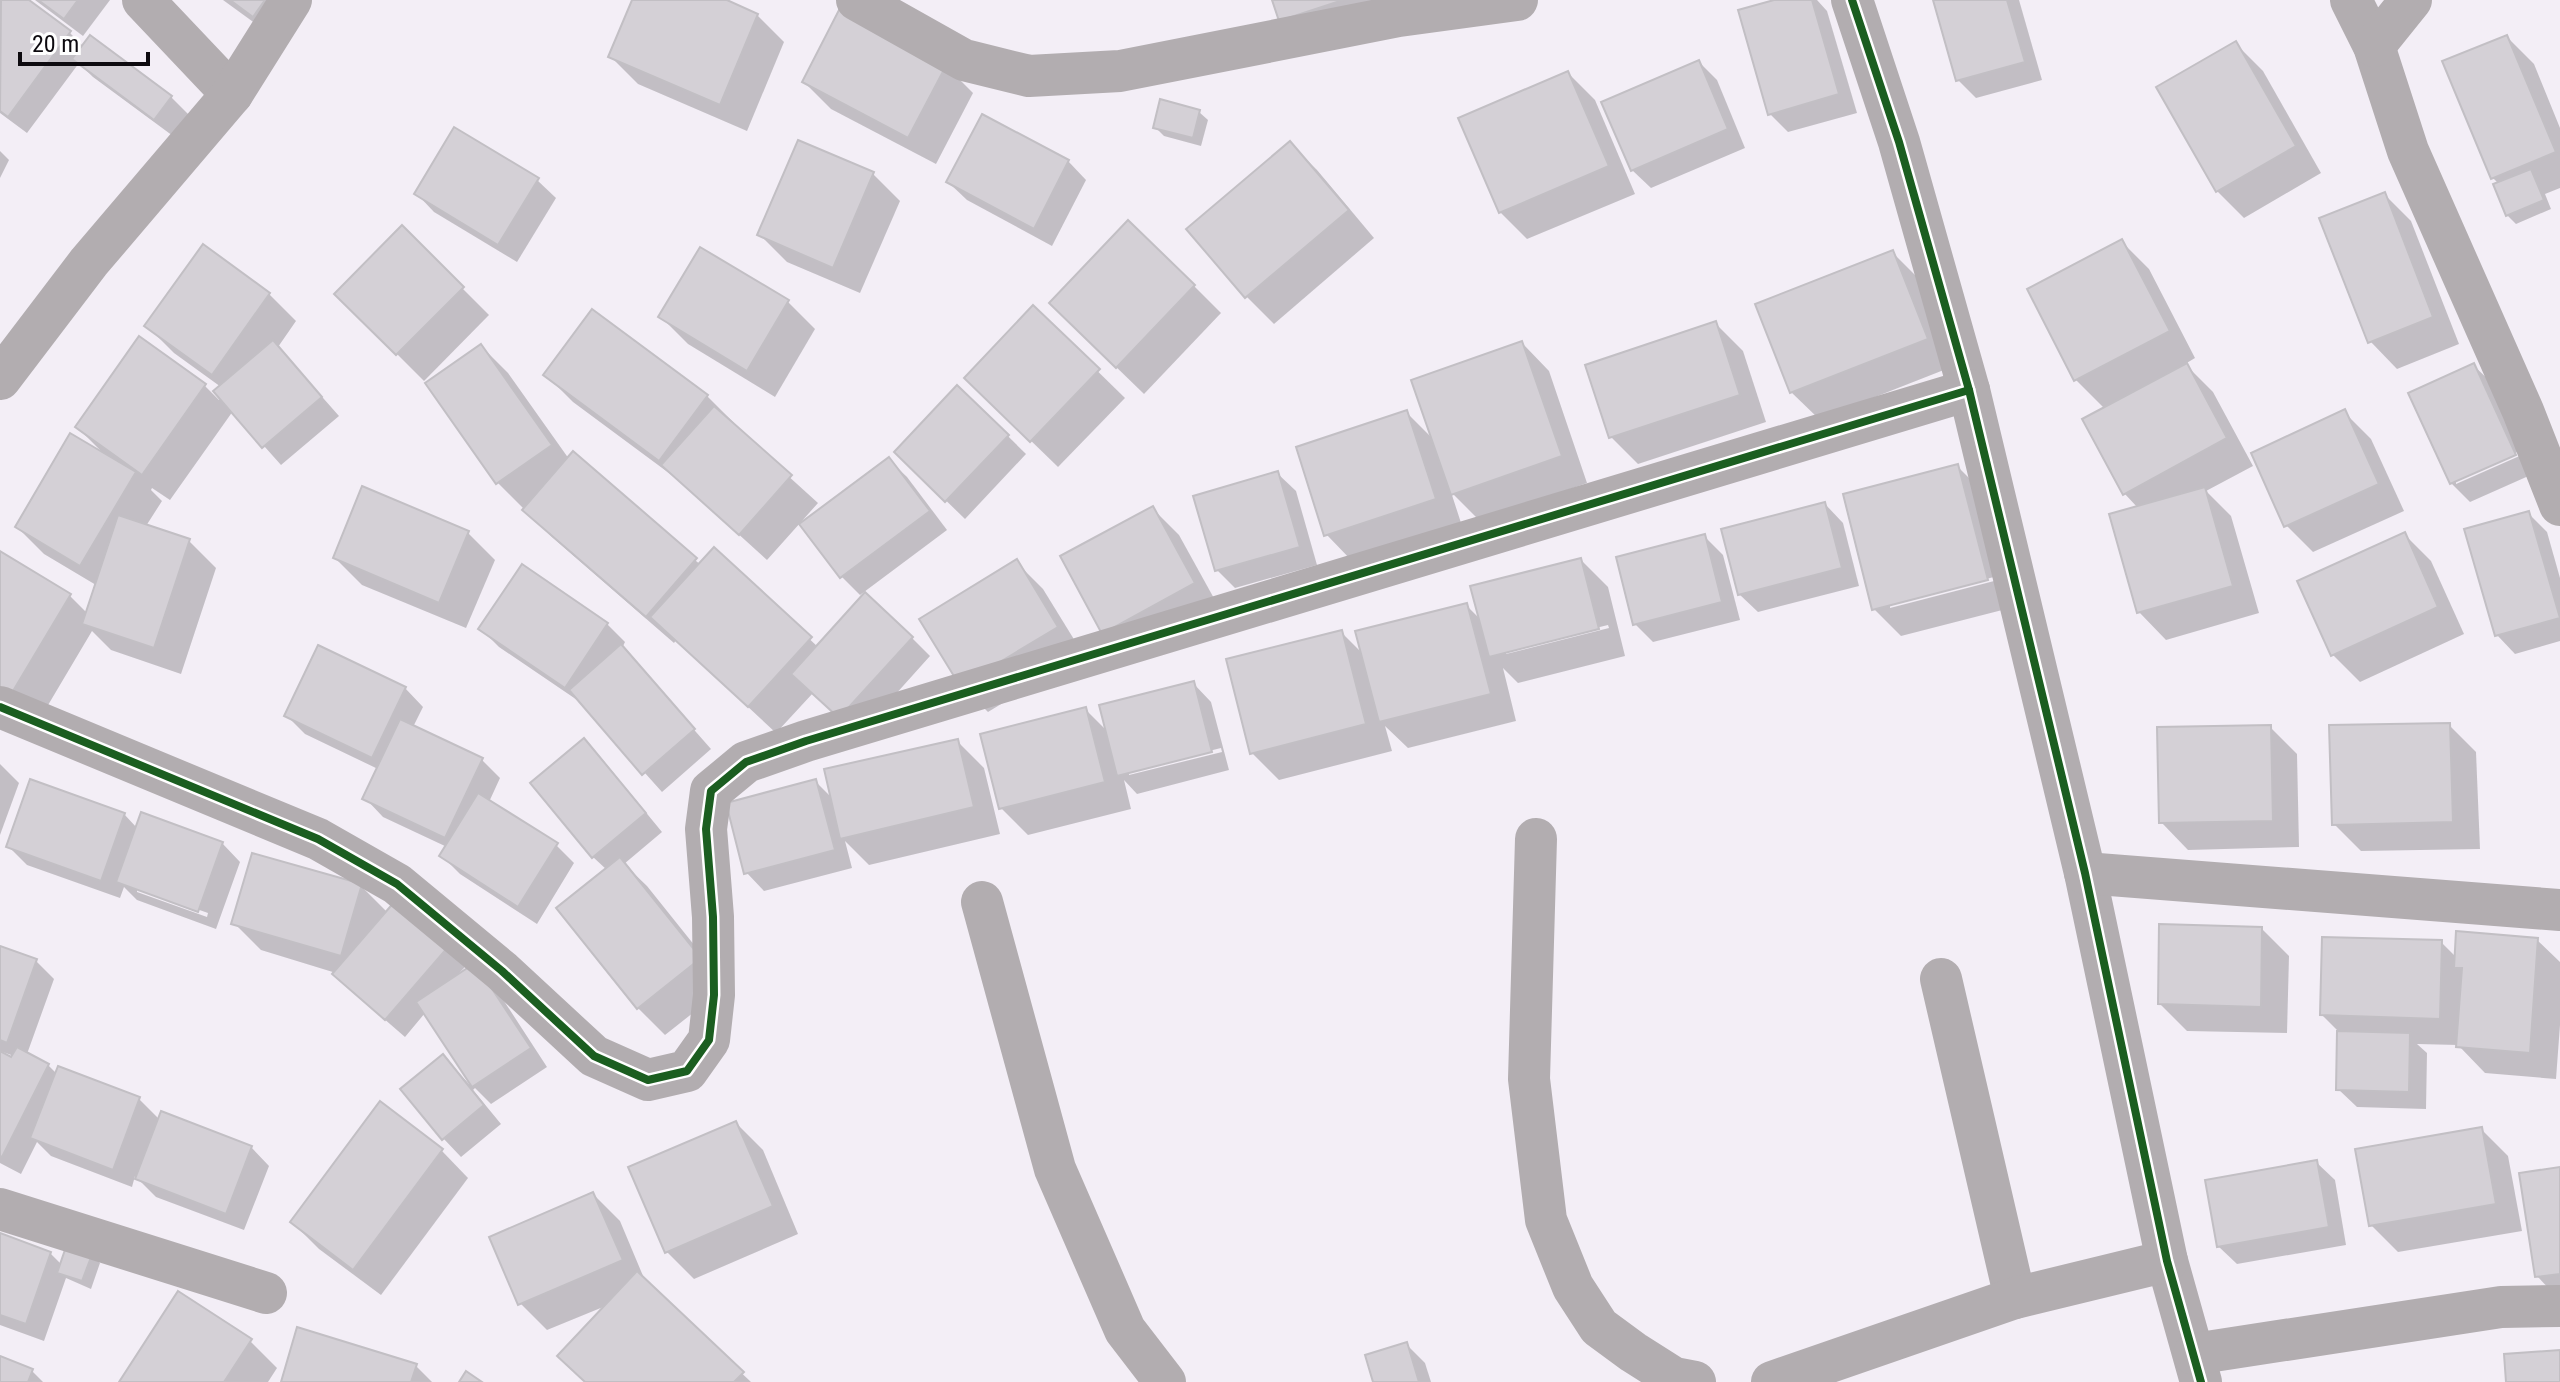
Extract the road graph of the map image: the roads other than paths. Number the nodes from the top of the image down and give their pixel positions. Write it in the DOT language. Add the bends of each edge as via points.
graph roads {
  1 [pos="143,0"];
  2 [pos="291,0"];
  3 [pos="857,0"];
  4 [pos="1517,0"];
  5 [pos="1852,0"];
  6 [pos="2351,0"];
  7 [pos="2411,0"];
  8 [pos="2374,46"];
  9 [pos="232,94"];
  10 [pos="0,379"];
  11 [pos="1969,390"];
  12 [pos="2560,505"];
  13 [pos="0,707"];
  14 [pos="1536,839"];
  15 [pos="2085,873"];
  16 [pos="982,902"];
  17 [pos="2560,910"];
  18 [pos="1941,979"];
  19 [pos="0,1209"];
  20 [pos="2167,1261"];
  21 [pos="266,1293"];
  22 [pos="2015,1298"];
  23 [pos="2560,1306"];
  24 [pos="2198,1368"];
  25 [pos="1165,1382"];
  26 [pos="1695,1382"];
  27 [pos="1772,1382"];
  1 -- 9 [label="street"];
  2 -- 9 [label="street"];
  3 -- 4 [label="street" via="964,60 1029,76 1120,71 1399,16"];
  5 -- 11 [label="street" via="1899,142"];
  6 -- 8 [label="street"];
  7 -- 8 [label="street"];
  8 -- 12 [label="street" via="2408,151"];
  9 -- 10 [label="street" via="89,262"];
  11 -- 13 [label="street" via="746,762 711,791 706,829 713,917 709,1040 687,1071 648,1080 594,1056 397,884 318,839"];
  11 -- 15 [label="street"];
  14 -- 26 [label="street" via="1529,1079 1546,1220 1573,1287 1599,1327 1674,1378"];
  15 -- 17 [label="street"];
  15 -- 20 [label="street"];
  16 -- 25 [label="street" via="1055,1169 1125,1330"];
  18 -- 22 [label="street"];
  19 -- 21 [label="street"];
  20 -- 22 [label="street"];
  20 -- 24 [label="street"];
  22 -- 27 [label="street"];
  23 -- 24 [label="street" via="2501,1307"];
}
